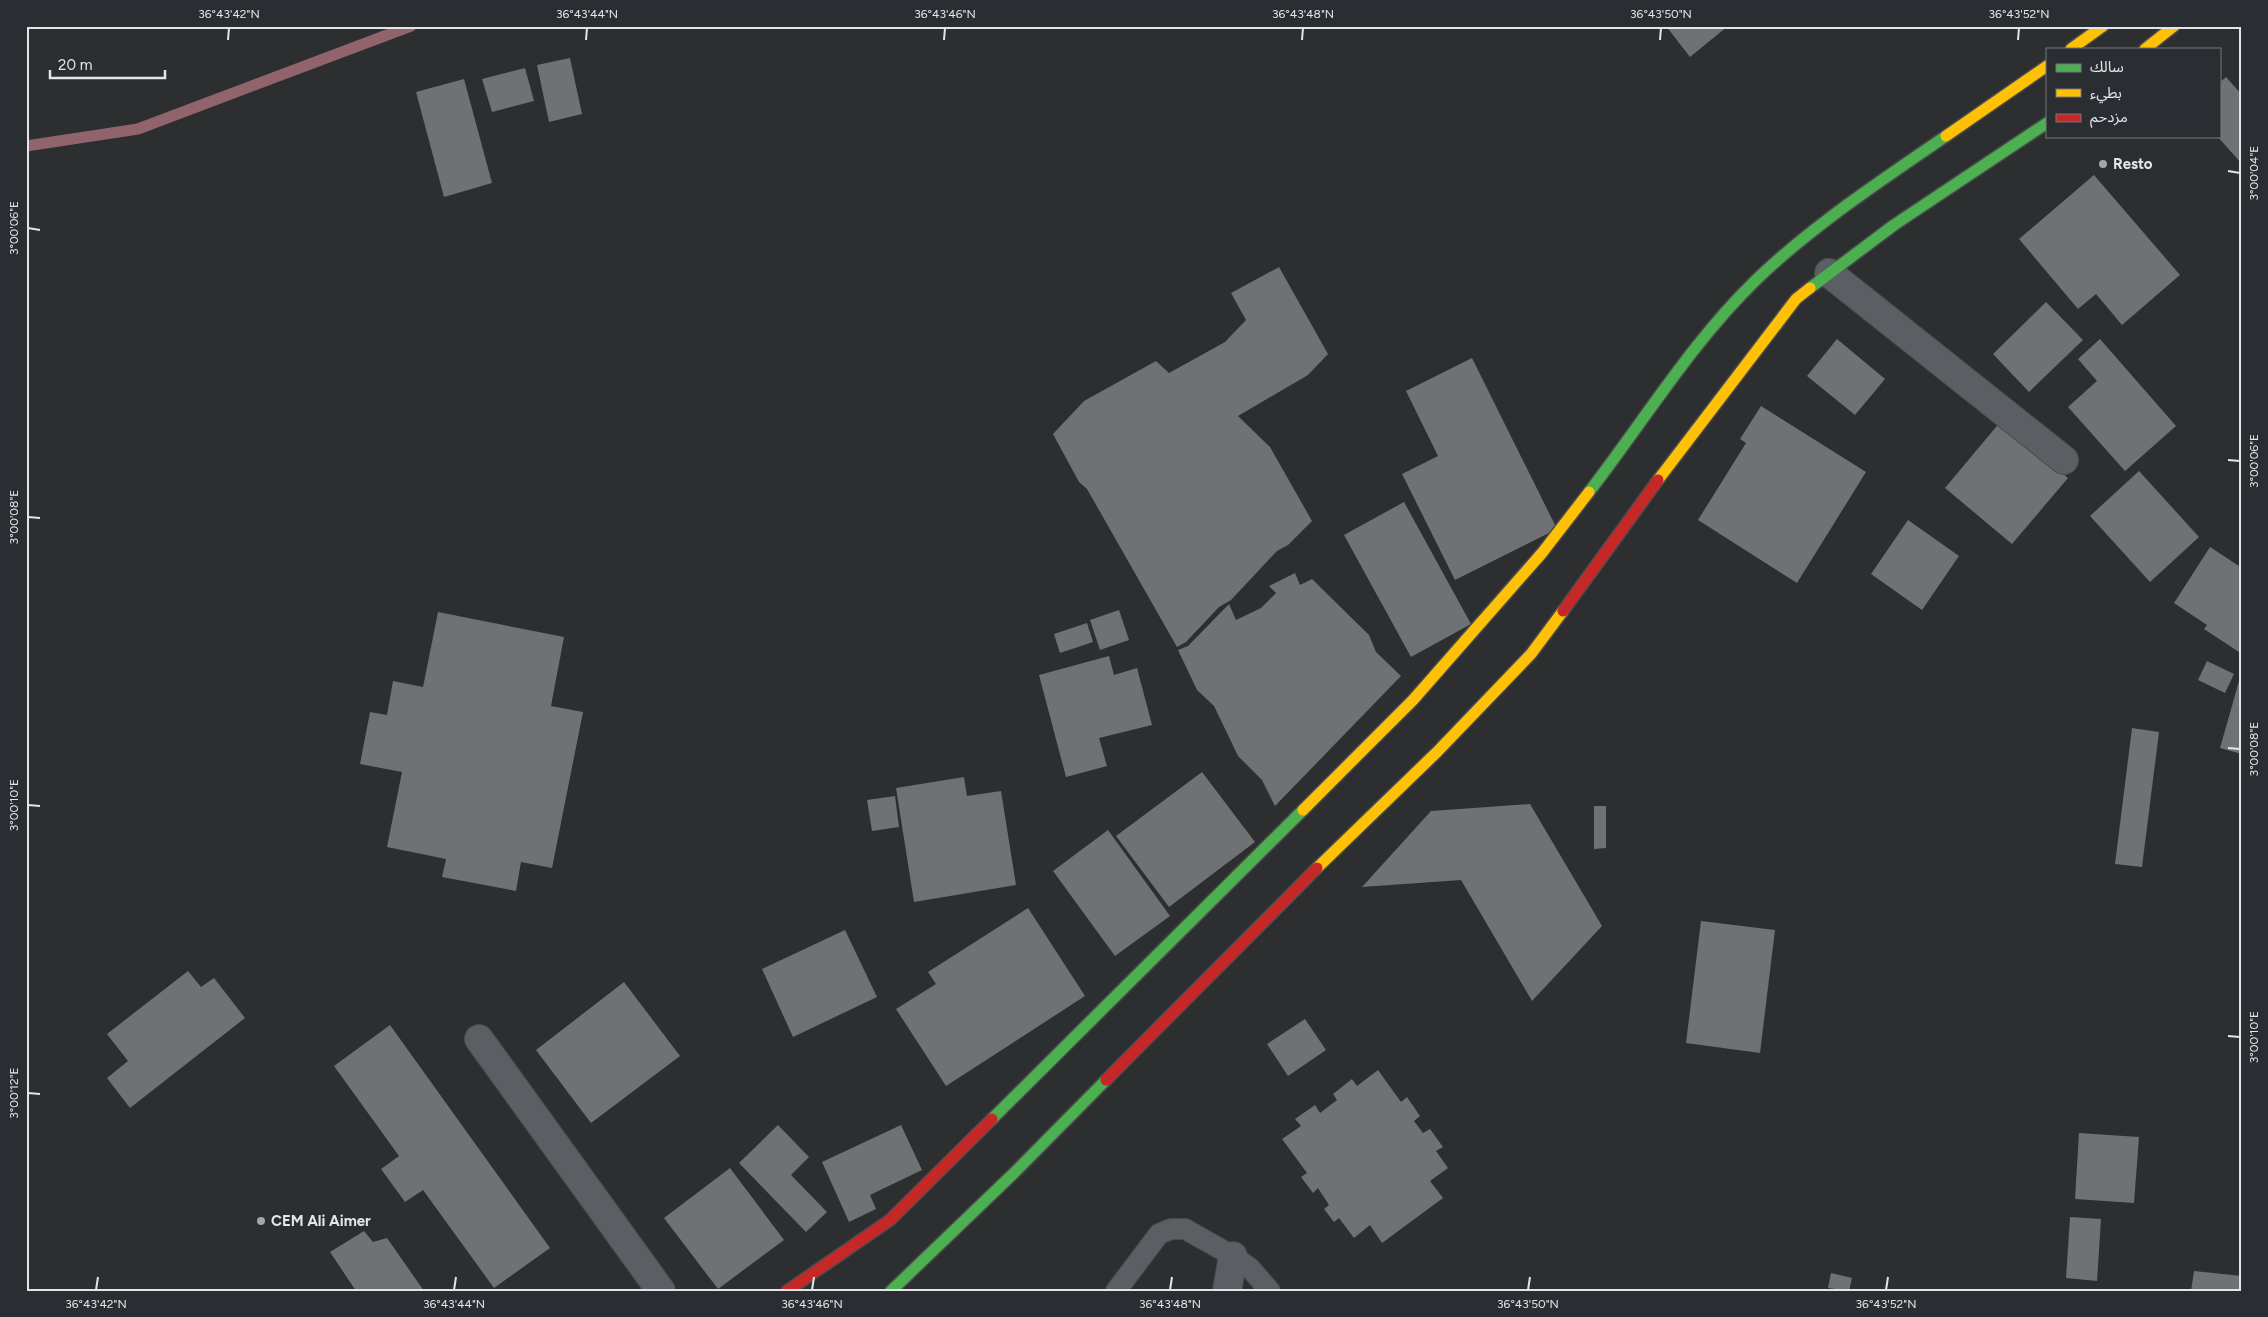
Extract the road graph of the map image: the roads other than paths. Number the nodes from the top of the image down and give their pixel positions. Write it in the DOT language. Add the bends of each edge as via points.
graph roads {
  1 [pos="2103,26"];
  2 [pos="2174,26"];
  3 [pos="2072,48"];
  4 [pos="2146,48"];
  5 [pos="2046,67"];
  6 [pos="2046,124"];
  7 [pos="1829,273"];
  8 [pos="2064,460"];
  9 [pos="479,1039"];
  10 [pos="1233,1256"];
  11 [pos="662,1291"];
  12 [pos="786,1291"];
  13 [pos="891,1291"];
  14 [pos="1116,1291"];
  15 [pos="1227,1291"];
  16 [pos="1270,1291"];
  1 -- 3 [label="main road"];
  2 -- 4 [label="main road"];
  5 -- 12 [label="main road" via="1836,212 1756,280 1701,340 1542,553 1413,700 890,1220"];
  6 -- 7 [label="main road" via="1894,225"];
  7 -- 8 [label="street"];
  7 -- 13 [label="main road" via="1790,306 1701,420 1531,654 1430,759"];
  9 -- 11 [label="street"];
  10 -- 14 [label="lane" via="1185,1229 1172,1229 1159,1234"];
  10 -- 15 [label="street"];
  10 -- 16 [label="lane" via="1250,1268"];
}
